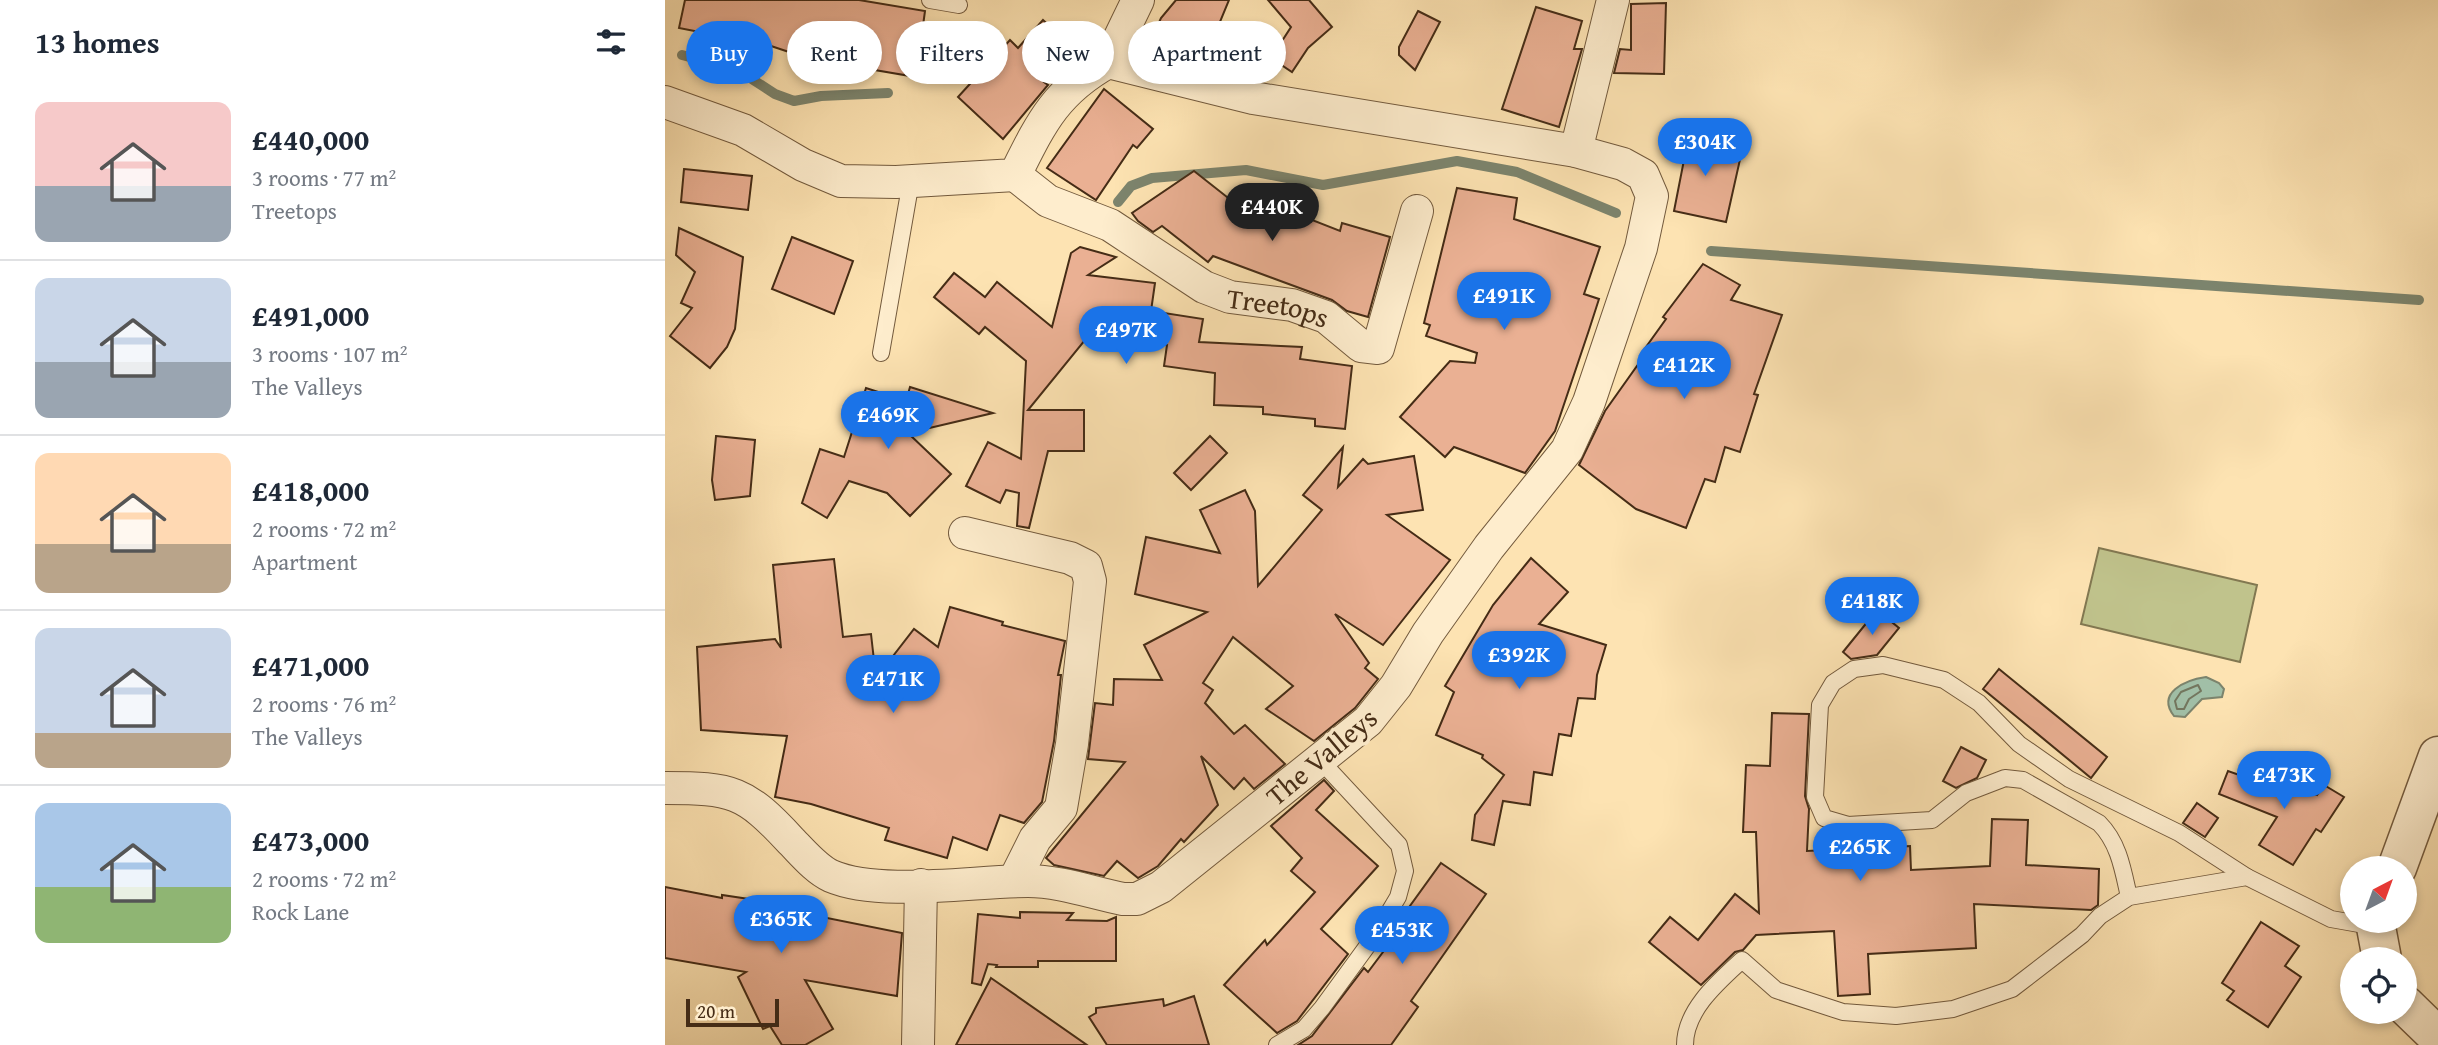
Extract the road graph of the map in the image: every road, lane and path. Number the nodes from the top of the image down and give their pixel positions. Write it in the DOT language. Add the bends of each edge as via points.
graph roads {
  1 [pos="930,0"];
  2 [pos="1138,0"];
  3 [pos="1613,0"];
  4 [pos="959,5"];
  5 [pos="1114,50"];
  6 [pos="1114,64"];
  7 [pos="1073,84"];
  8 [pos="665,102"];
  9 [pos="1576,151"];
  10 [pos="1014,175"];
  11 [pos="911,181"];
  12 [pos="1417,211"];
  13 [pos="881,353"];
  14 [pos="965,533"];
  15 [pos="2438,756"];
  16 [pos="1320,760"];
  17 [pos="665,788"];
  18 [pos="2401,856"];
  19 [pos="2247,877"];
  20 [pos="1014,881"];
  21 [pos="921,885"];
  22 [pos="2129,897"];
  23 [pos="2379,935"];
  24 [pos="2417,1017"];
  25 [pos="2438,1037"];
  26 [pos="918,1045"];
  27 [pos="1277,1045"];
  28 [pos="1685,1045"];
  1 -- 4 [label="lane"];
  2 -- 5 [label="street"];
  3 -- 9 [label="street"];
  6 -- 9 [label="street, The Valleys" via="1252,98"];
  7 -- 10 [label="street" via="1044,118"];
  8 -- 11 [label="street" via="743,130 841,181"];
  9 -- 16 [label="street, The Valleys" via="1623,164 1643,175 1652,196 1641,248 1589,402 1567,450 1481,558 1396,686 1368,721"];
  10 -- 11 [label="street"];
  10 -- 12 [label="street, Treetops" via="1048,201 1110,225 1204,287 1230,297 1292,305 1326,317 1361,346 1378,348"];
  11 -- 13 [label="lane"];
  14 -- 20 [label="street" via="1070,558 1086,566 1090,581 1061,808 1035,839"];
  15 -- 18 [label="street"];
  16 -- 20 [label="street, The Valleys" via="1161,887 1137,899"];
  16 -- 27 [label="lane" via="1399,845 1405,871 1398,897 1376,934 1322,1008 1304,1029"];
  17 -- 21 [label="street, The Valleys" via="721,790 750,800 831,876 865,883"];
  19 -- 22 [label="lane"];
  19 -- 22 [label="lane" via="2179,832 2069,779 2019,744 1979,704 1944,680 1883,666 1854,669 1833,683 1820,705 1815,797 1824,818 1848,825 1932,820 1966,793 2005,778 2023,780 2108,832 2119,852"];
  19 -- 23 [label="lane" via="2331,919"];
  20 -- 21 [label="street, The Valleys"];
  21 -- 26 [label="street"];
  22 -- 28 [label="lane" via="2012,989 1953,1009 1896,1016 1843,1012 1776,990 1742,960 1709,990 1685,1033"];
  24 -- 25 [label="street"];
}
